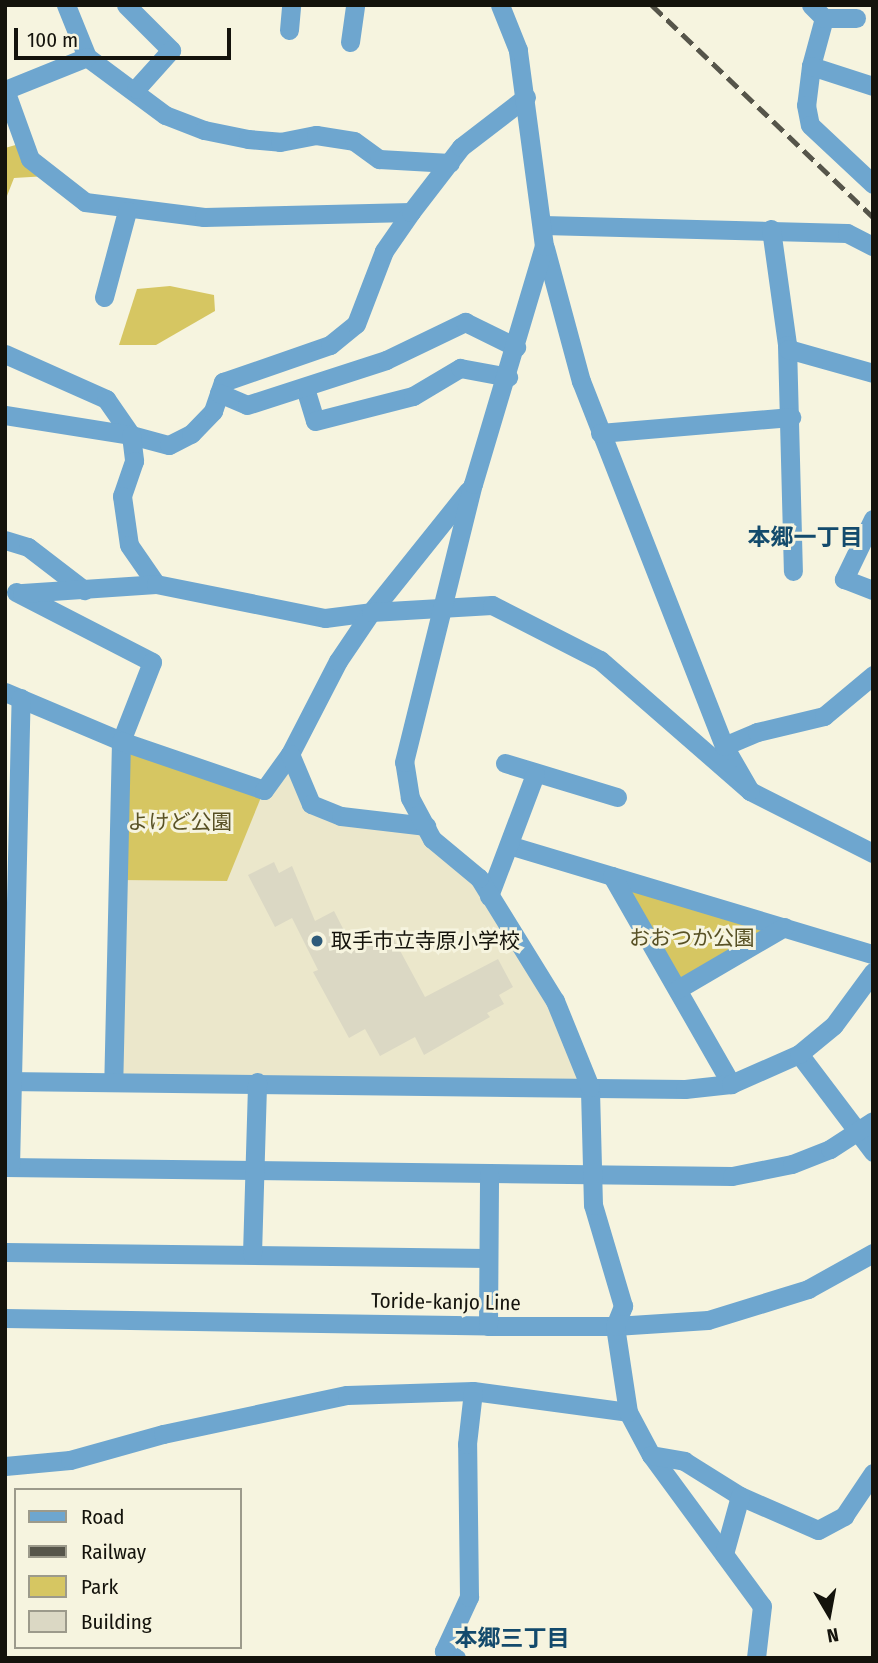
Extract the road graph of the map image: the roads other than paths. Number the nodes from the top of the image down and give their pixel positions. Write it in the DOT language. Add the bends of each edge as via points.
graph roads {
  1 [pos="66,5"];
  2 [pos="126,5"];
  3 [pos="291,5"];
  4 [pos="355,5"];
  5 [pos="500,5"];
  6 [pos="817,12"];
  7 [pos="863,15"];
  8 [pos="289,30"];
  9 [pos="350,42"];
  10 [pos="87,57"];
  11 [pos="811,66"];
  12 [pos="873,86"];
  13 [pos="136,89"];
  14 [pos="5,90"];
  15 [pos="526,97"];
  16 [pos="13,137"];
  17 [pos="450,163"];
  18 [pos="873,184"];
  19 [pos="127,211"];
  20 [pos="411,212"];
  21 [pos="543,225"];
  22 [pos="771,229"];
  23 [pos="544,246"];
  24 [pos="873,246"];
  25 [pos="104,297"];
  26 [pos="516,347"];
  27 [pos="788,349"];
  28 [pos="5,354"];
  29 [pos="873,373"];
  30 [pos="508,377"];
  31 [pos="305,388"];
  32 [pos="219,393"];
  33 [pos="5,415"];
  34 [pos="791,417"];
  35 [pos="600,433"];
  36 [pos="131,435"];
  37 [pos="473,484"];
  38 [pos="873,519"];
  39 [pos="5,540"];
  40 [pos="793,571"];
  41 [pos="156,584"];
  42 [pos="84,590"];
  43 [pos="873,590"];
  44 [pos="11,593"];
  45 [pos="442,606"];
  46 [pos="371,612"];
  47 [pos="873,675"];
  48 [pos="13,695"];
  49 [pos="121,741"];
  50 [pos="724,746"];
  51 [pos="290,754"];
  52 [pos="505,763"];
  53 [pos="535,774"];
  54 [pos="750,791"];
  55 [pos="617,797"];
  56 [pos="426,826"];
  57 [pos="512,846"];
  58 [pos="873,853"];
  59 [pos="612,876"];
  60 [pos="489,896"];
  61 [pos="783,927"];
  62 [pos="873,954"];
  63 [pos="873,972"];
  64 [pos="678,989"];
  65 [pos="10,998"];
  66 [pos="799,1054"];
  67 [pos="9,1081"];
  68 [pos="113,1081"];
  69 [pos="257,1082"];
  70 [pos="731,1084"];
  71 [pos="590,1087"];
  72 [pos="865,1126"];
  73 [pos="873,1152"];
  74 [pos="8,1167"];
  75 [pos="254,1170"];
  76 [pos="594,1173"];
  77 [pos="489,1174"];
  78 [pos="5,1252"];
  79 [pos="873,1253"];
  80 [pos="252,1254"];
  81 [pos="489,1257"];
  82 [pos="5,1318"];
  83 [pos="488,1326"];
  84 [pos="615,1326"];
  85 [pos="473,1391"];
  86 [pos="628,1412"];
  87 [pos="651,1455"];
  88 [pos="5,1466"];
  89 [pos="873,1473"];
  90 [pos="740,1496"];
  91 [pos="724,1554"];
  92 [pos="456,1658"];
  93 [pos="756,1658"];
  1 -- 10 [label="street"];
  2 -- 13 [label="street" via="171,50"];
  3 -- 8 [label="street"];
  4 -- 9 [label="street"];
  5 -- 15 [label="street" via="518,50"];
  6 -- 7 [label="street"];
  6 -- 11 [label="street"];
  10 -- 13 [label="street"];
  10 -- 14 [label="street"];
  11 -- 12 [label="street"];
  11 -- 18 [label="street" via="806,105 810,125"];
  13 -- 17 [label="street" via="165,115 204,130 280,142 316,135 354,141 379,159"];
  14 -- 16 [label="street"];
  15 -- 17 [label="street" via="461,147"];
  15 -- 21 [label="street"];
  16 -- 19 [label="street" via="30,159 85,202"];
  17 -- 20 [label="street"];
  19 -- 20 [label="street" via="204,217"];
  19 -- 25 [label="street"];
  20 -- 32 [label="street" via="384,251 356,324 331,345 223,382"];
  21 -- 22 [label="street"];
  21 -- 23 [label="street"];
  22 -- 24 [label="street" via="847,233"];
  22 -- 27 [label="street"];
  23 -- 26 [label="street"];
  23 -- 35 [label="street"];
  26 -- 30 [label="street"];
  26 -- 31 [label="street" via="465,322 386,360"];
  27 -- 29 [label="street"];
  27 -- 34 [label="street"];
  28 -- 36 [label="street" via="106,399"];
  30 -- 31 [label="street" via="460,368 412,396 315,421"];
  30 -- 37 [label="street"];
  31 -- 32 [label="street" via="247,405"];
  32 -- 36 [label="street" via="213,411 191,434 169,445"];
  33 -- 36 [label="street"];
  34 -- 35 [label="street"];
  34 -- 40 [label="street"];
  35 -- 50 [label="street"];
  36 -- 41 [label="street" via="134,461 122,496 129,545"];
  37 -- 45 [label="street"];
  37 -- 46 [label="street"];
  38 -- 43 [label="street" via="844,579"];
  39 -- 42 [label="street" via="28,547"];
  41 -- 42 [label="street"];
  41 -- 46 [label="street" via="325,618"];
  42 -- 44 [label="street"];
  44 -- 49 [label="street" via="152,662"];
  45 -- 46 [label="street"];
  45 -- 54 [label="street" via="492,605 600,660"];
  45 -- 56 [label="street" via="404,762 410,799"];
  46 -- 51 [label="street" via="338,662"];
  47 -- 50 [label="street" via="824,716 757,732"];
  48 -- 49 [label="street"];
  48 -- 65 [label="street"];
  49 -- 51 [label="street" via="264,790"];
  49 -- 68 [label="street"];
  50 -- 54 [label="street"];
  51 -- 56 [label="street" via="311,804 341,816"];
  52 -- 53 [label="street"];
  53 -- 55 [label="street"];
  53 -- 57 [label="street"];
  54 -- 58 [label="street"];
  56 -- 60 [label="street" via="432,839 479,878"];
  57 -- 59 [label="street"];
  57 -- 60 [label="street"];
  59 -- 61 [label="street"];
  59 -- 64 [label="street"];
  60 -- 71 [label="street" via="555,1000"];
  61 -- 62 [label="street"];
  61 -- 64 [label="street"];
  63 -- 66 [label="street" via="834,1025"];
  64 -- 70 [label="street"];
  65 -- 67 [label="street"];
  66 -- 70 [label="street"];
  66 -- 72 [label="street"];
  67 -- 68 [label="street"];
  67 -- 74 [label="street"];
  68 -- 69 [label="street"];
  69 -- 71 [label="street"];
  69 -- 75 [label="street"];
  70 -- 71 [label="street"];
  71 -- 76 [label="street"];
  72 -- 73 [label="street"];
  72 -- 76 [label="street" via="792,1164 732,1175"];
  74 -- 75 [label="street"];
  75 -- 77 [label="street"];
  75 -- 80 [label="street"];
  76 -- 77 [label="street"];
  76 -- 84 [label="street" via="593,1205 622,1306"];
  77 -- 81 [label="street"];
  78 -- 80 [label="street"];
  79 -- 84 [label="street, Toride-kanjo Line" via="808,1289 708,1320"];
  80 -- 81 [label="street"];
  81 -- 83 [label="street"];
  82 -- 83 [label="street, Toride-kanjo Line"];
  83 -- 84 [label="street, Toride-kanjo Line"];
  84 -- 86 [label="street"];
  85 -- 86 [label="street"];
  85 -- 88 [label="street" via="347,1395 163,1434 70,1460"];
  85 -- 92 [label="street" via="467,1444 468,1597 444,1651"];
  86 -- 87 [label="street"];
  87 -- 90 [label="street" via="684,1461"];
  87 -- 91 [label="street"];
  89 -- 90 [label="street" via="844,1516 818,1530"];
  90 -- 91 [label="street"];
  91 -- 93 [label="street" via="762,1606"];
}
